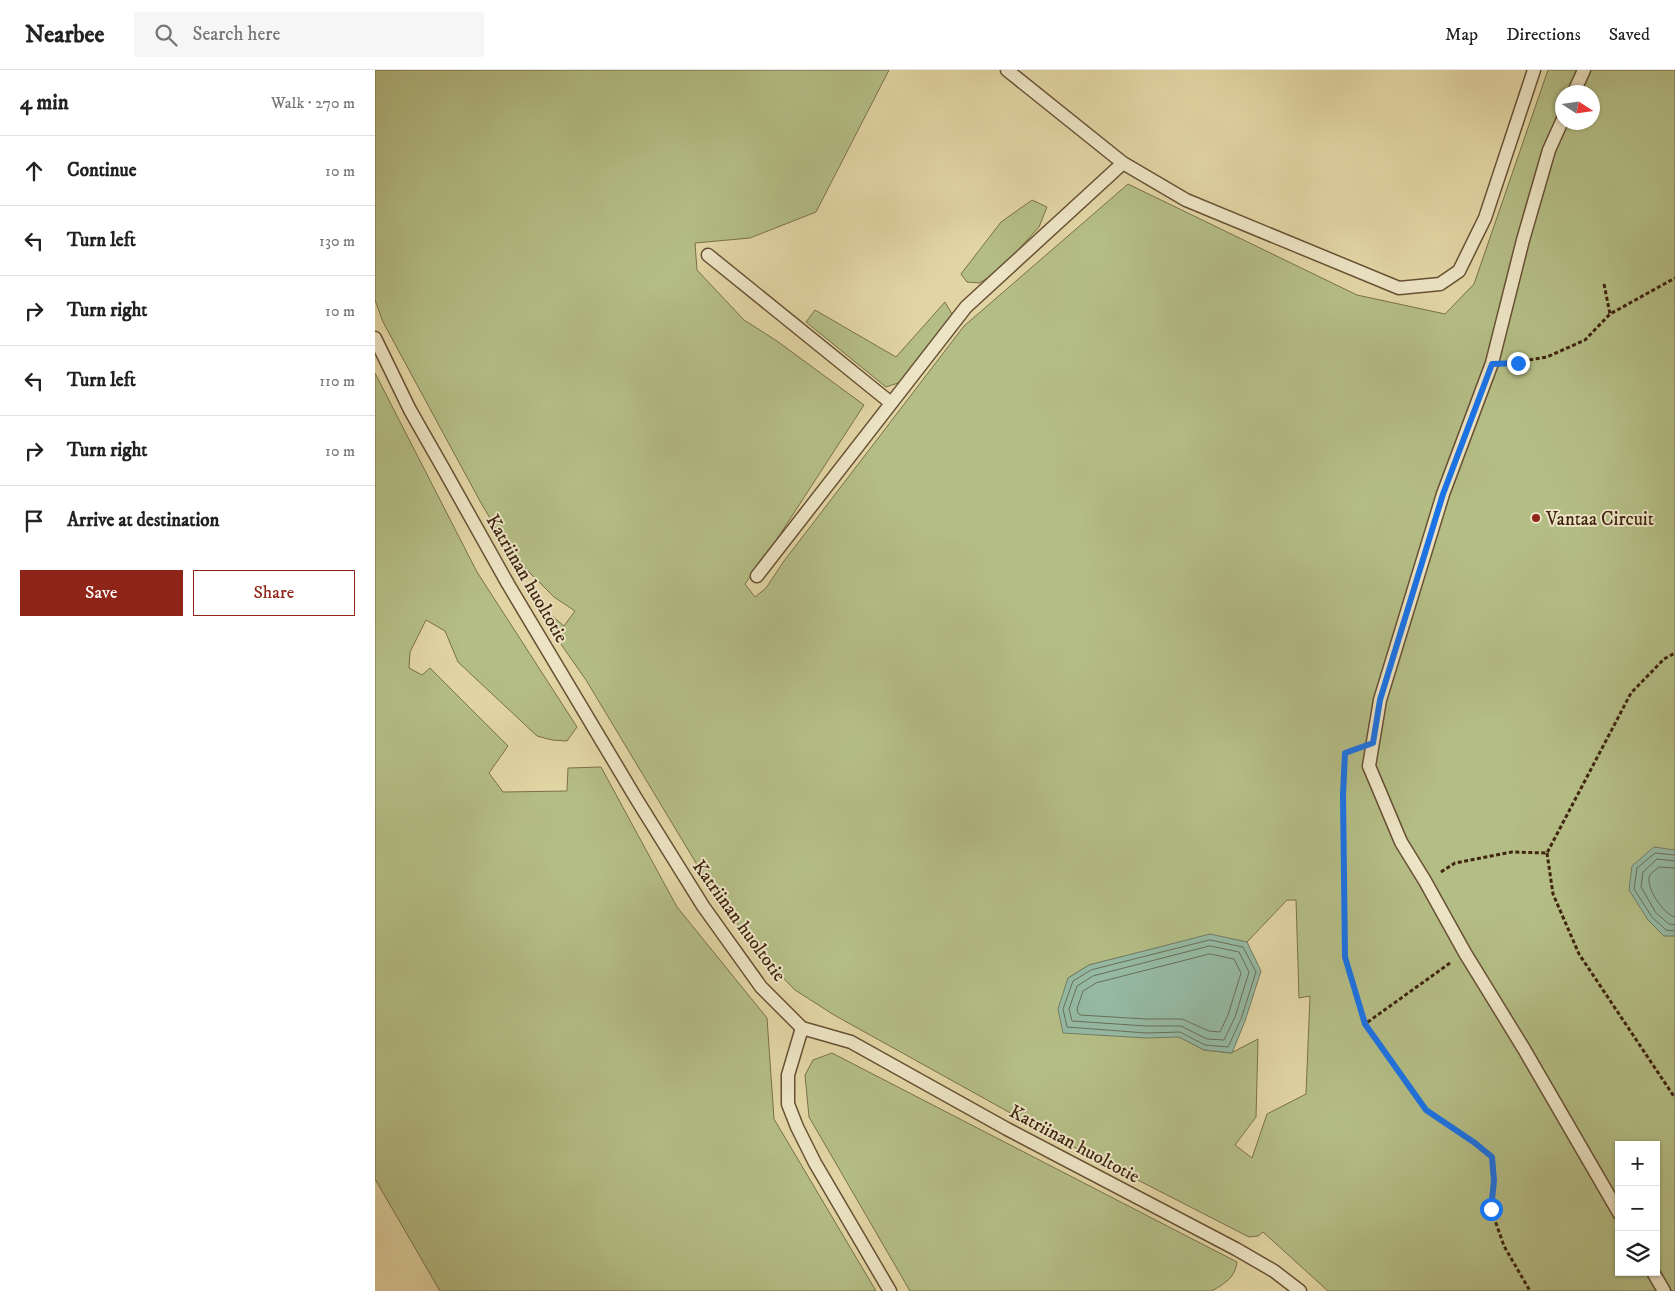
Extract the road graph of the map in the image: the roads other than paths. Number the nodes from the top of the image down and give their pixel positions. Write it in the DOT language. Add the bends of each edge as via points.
graph roads {
  1 [pos="1007,70"];
  2 [pos="1534,70"];
  3 [pos="1584,70"];
  4 [pos="1577,85"];
  5 [pos="1558,130"];
  6 [pos="1123,164"];
  7 [pos="708,255"];
  8 [pos="375,338"];
  9 [pos="891,403"];
  10 [pos="757,576"];
  11 [pos="802,1028"];
  12 [pos="1615,1206"];
  13 [pos="1655,1276"];
  14 [pos="891,1291"];
  15 [pos="1300,1291"];
  16 [pos="1663,1291"];
  1 -- 6 [label="lane"];
  2 -- 6 [label="lane" via="1485,218 1459,270 1440,284 1399,288 1186,200"];
  3 -- 4 [label="lane"];
  5 -- 12 [label="lane" via="1549,150 1523,240 1492,364 1443,494 1380,700 1369,766 1401,842"];
  6 -- 9 [label="lane" via="967,307"];
  7 -- 9 [label="lane"];
  8 -- 11 [label="lane, Katriinan huoltotie" via="410,410 508,584 637,800 724,936 761,986"];
  9 -- 10 [label="lane"];
  11 -- 14 [label="lane" via="788,1076 788,1104 815,1163"];
  11 -- 15 [label="lane, Katriinan huoltotie" via="851,1042 1007,1129 1236,1249"];
  13 -- 16 [label="lane"];
}
